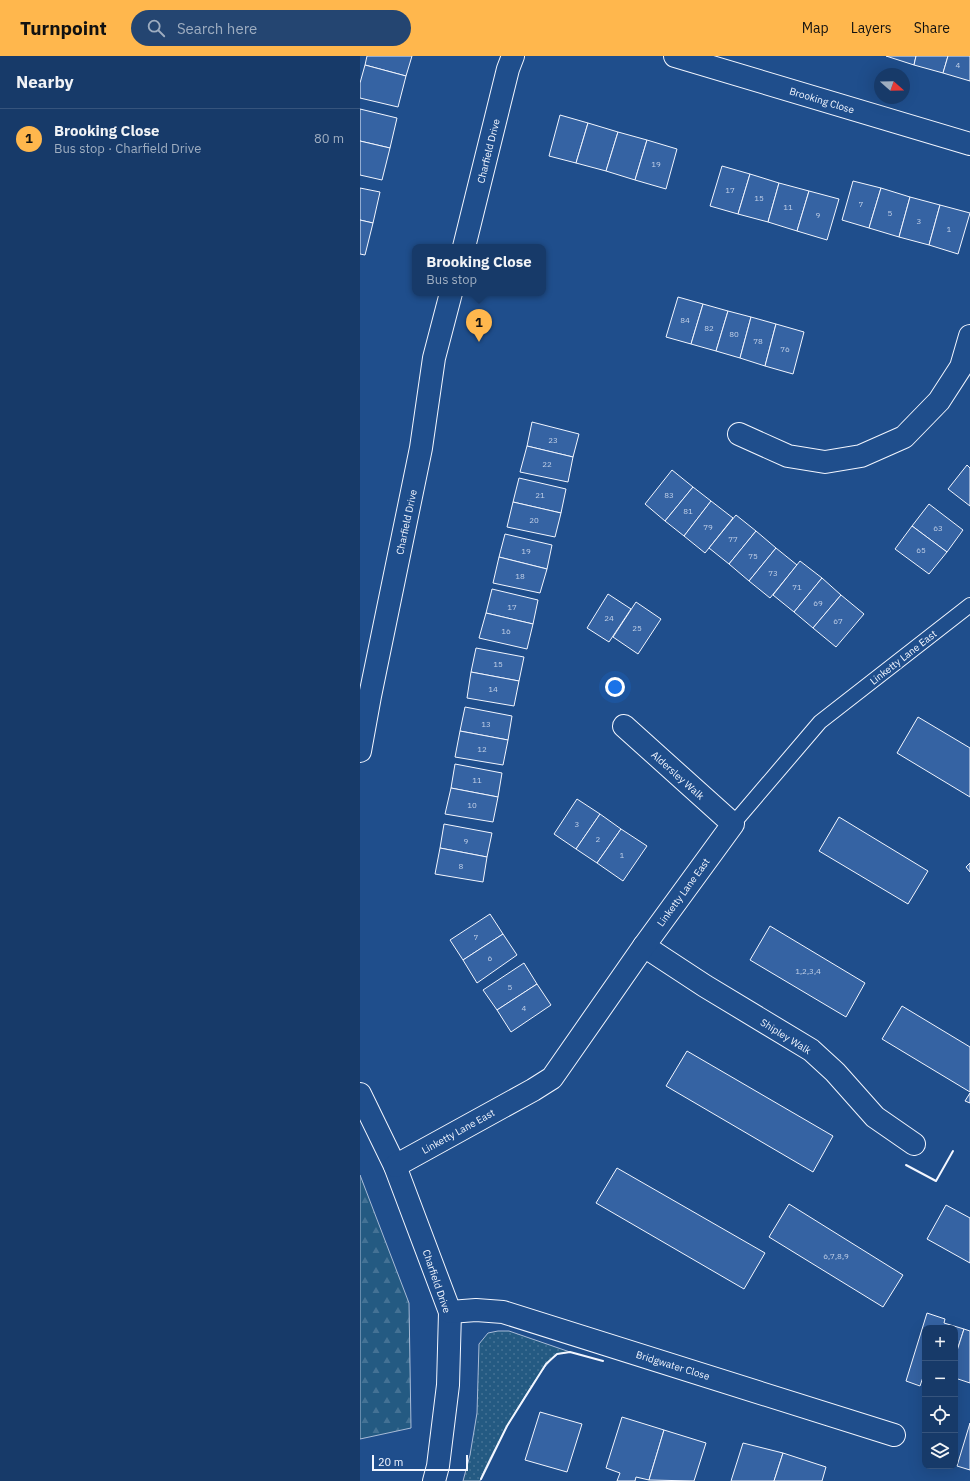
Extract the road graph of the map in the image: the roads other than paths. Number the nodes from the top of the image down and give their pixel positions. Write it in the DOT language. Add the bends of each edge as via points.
graph roads {
  1 [pos="513,56"];
  2 [pos="675,56"];
  3 [pos="970,144"];
  4 [pos="465,244"];
  5 [pos="450,296"];
  6 [pos="970,336"];
  7 [pos="739,434"];
  8 [pos="970,605"];
  9 [pos="365,695"];
  10 [pos="624,726"];
  11 [pos="360,751"];
  12 [pos="733,824"];
  13 [pos="644,946"];
  14 [pos="360,1094"];
  15 [pos="914,1144"];
  16 [pos="395,1166"];
  17 [pos="450,1312"];
  18 [pos="894,1435"];
  19 [pos="434,1481"];
  1 -- 4 [label="street, Charfield Drive"];
  2 -- 3 [label="street, Brooking Close"];
  5 -- 9 [label="street, Charfield Drive" via="434,358 421,448"];
  6 -- 7 [label="street" via="961,367 939,401 904,437 861,456 825,462 788,456"];
  8 -- 12 [label="lane, Linketty Lane East" via="820,722"];
  9 -- 11 [label="street, Charfield Drive"];
  10 -- 12 [label="street, Aldersley Walk"];
  12 -- 13 [label="street, Linketty Lane East"];
  13 -- 15 [label="street, Shipley Walk" via="811,1050 835,1072 875,1117"];
  13 -- 16 [label="street, Linketty Lane East" via="552,1078"];
  14 -- 16 [label="street, Charfield Drive"];
  16 -- 17 [label="street, Charfield Drive"];
  17 -- 18 [label="street, Bridgwater Close" via="503,1312"];
  17 -- 19 [label="street, Charfield Drive" via="448,1385"];
}
